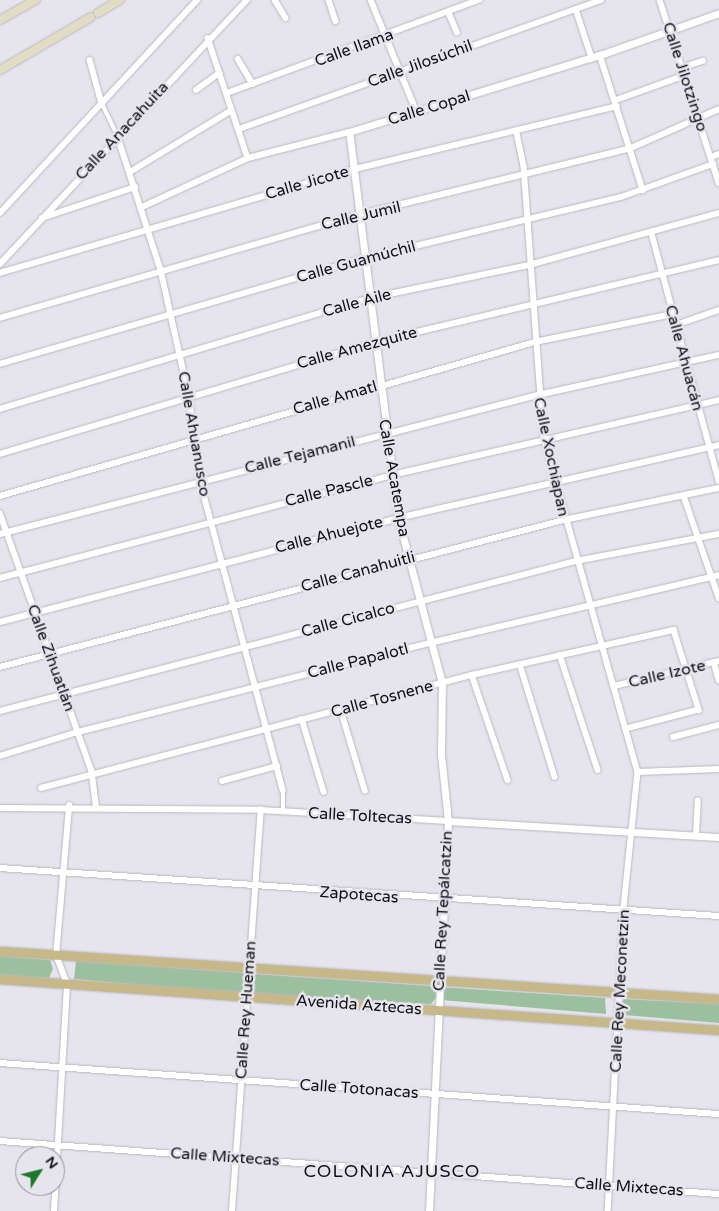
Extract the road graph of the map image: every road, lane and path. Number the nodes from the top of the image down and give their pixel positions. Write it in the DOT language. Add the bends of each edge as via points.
graph roads {
  1 [pos="36,0"];
  2 [pos="120,0"];
  3 [pos="197,0"];
  4 [pos="236,0"];
  5 [pos="275,0"];
  6 [pos="328,0"];
  7 [pos="371,0"];
  8 [pos="479,0"];
  9 [pos="601,0"];
  10 [pos="660,0"];
  11 [pos="244,2"];
  12 [pos="576,9"];
  13 [pos="449,13"];
  14 [pos="719,13"];
  15 [pos="286,18"];
  16 [pos="0,20"];
  17 [pos="336,21"];
  18 [pos="670,30"];
  19 [pos="457,32"];
  20 [pos="386,36"];
  21 [pos="208,38"];
  22 [pos="600,55"];
  23 [pos="238,58"];
  24 [pos="592,58"];
  25 [pos="90,60"];
  26 [pos="703,61"];
  27 [pos="681,68"];
  28 [pos="0,70"];
  29 [pos="399,70"];
  30 [pos="220,73"];
  31 [pos="683,76"];
  32 [pos="253,84"];
  33 [pos="196,90"];
  34 [pos="227,93"];
  35 [pos="616,103"];
  36 [pos="102,104"];
  37 [pos="719,109"];
  38 [pos="232,110"];
  39 [pos="417,112"];
  40 [pos="698,120"];
  41 [pos="239,129"];
  42 [pos="349,132"];
  43 [pos="517,133"];
  44 [pos="118,137"];
  45 [pos="631,148"];
  46 [pos="719,154"];
  47 [pos="711,157"];
  48 [pos="248,158"];
  49 [pos="713,164"];
  50 [pos="355,169"];
  51 [pos="130,172"];
  52 [pos="522,177"];
  53 [pos="719,182"];
  54 [pos="135,187"];
  55 [pos="643,190"];
  56 [pos="142,207"];
  57 [pos="0,213"];
  58 [pos="719,213"];
  59 [pos="361,214"];
  60 [pos="40,219"];
  61 [pos="525,220"];
  62 [pos="150,229"];
  63 [pos="652,234"];
  64 [pos="365,258"];
  65 [pos="719,260"];
  66 [pos="0,264"];
  67 [pos="528,265"];
  68 [pos="161,270"];
  69 [pos="0,273"];
  70 [pos="662,276"];
  71 [pos="370,298"];
  72 [pos="532,306"];
  73 [pos="719,310"];
  74 [pos="170,312"];
  75 [pos="673,314"];
  76 [pos="0,318"];
  77 [pos="676,325"];
  78 [pos="375,342"];
  79 [pos="535,342"];
  80 [pos="180,354"];
  81 [pos="719,355"];
  82 [pos="0,364"];
  83 [pos="687,365"];
  84 [pos="380,385"];
  85 [pos="189,395"];
  86 [pos="538,395"];
  87 [pos="719,400"];
  88 [pos="697,406"];
  89 [pos="0,409"];
  90 [pos="386,433"];
  91 [pos="194,438"];
  92 [pos="544,438"];
  93 [pos="719,445"];
  94 [pos="708,448"];
  95 [pos="0,454"];
  96 [pos="392,475"];
  97 [pos="200,480"];
  98 [pos="553,480"];
  99 [pos="719,481"];
  100 [pos="719,488"];
  101 [pos="0,496"];
  102 [pos="685,499"];
  103 [pos="0,512"];
  104 [pos="398,518"];
  105 [pos="564,520"];
  106 [pos="212,521"];
  107 [pos="3,533"];
  108 [pos="719,534"];
  109 [pos="698,539"];
  110 [pos="410,559"];
  111 [pos="576,561"];
  112 [pos="224,562"];
  113 [pos="19,572"];
  114 [pos="719,575"];
  115 [pos="711,576"];
  116 [pos="0,578"];
  117 [pos="719,598"];
  118 [pos="423,600"];
  119 [pos="588,603"];
  120 [pos="235,605"];
  121 [pos="34,611"];
  122 [pos="0,622"];
  123 [pos="434,642"];
  124 [pos="602,644"];
  125 [pos="248,647"];
  126 [pos="49,651"];
  127 [pos="560,655"];
  128 [pos="717,662"];
  129 [pos="520,664"];
  130 [pos="0,667"];
  131 [pos="687,669"];
  132 [pos="472,675"];
  133 [pos="719,680"];
  134 [pos="442,683"];
  135 [pos="614,686"];
  136 [pos="258,687"];
  137 [pos="64,691"];
  138 [pos="340,710"];
  139 [pos="0,711"];
  140 [pos="302,719"];
  141 [pos="719,725"];
  142 [pos="267,727"];
  143 [pos="626,729"];
  144 [pos="78,732"];
  145 [pos="673,738"];
  146 [pos="0,756"];
  147 [pos="277,766"];
  148 [pos="719,769"];
  149 [pos="598,770"];
  150 [pos="92,772"];
  151 [pos="638,772"];
  152 [pos="555,777"];
  153 [pos="508,780"];
  154 [pos="222,782"];
  155 [pos="42,788"];
  156 [pos="283,790"];
  157 [pos="365,790"];
  158 [pos="324,792"];
  159 [pos="698,801"];
  160 [pos="96,805"];
  161 [pos="69,806"];
  162 [pos="0,808"];
  163 [pos="261,810"];
  164 [pos="283,811"];
  165 [pos="448,821"];
  166 [pos="630,832"];
  167 [pos="696,835"];
  168 [pos="719,837"];
  169 [pos="0,868"];
  170 [pos="62,872"];
  171 [pos="254,888"];
  172 [pos="443,900"];
  173 [pos="624,908"];
  174 [pos="719,916"];
  175 [pos="0,951"];
  176 [pos="56,956"];
  177 [pos="249,969"];
  178 [pos="0,979"];
  179 [pos="439,982"];
  180 [pos="67,984"];
  181 [pos="620,994"];
  182 [pos="246,997"];
  183 [pos="719,999"];
  184 [pos="438,1010"];
  185 [pos="618,1022"];
  186 [pos="719,1030"];
  187 [pos="0,1063"];
  188 [pos="62,1068"];
  189 [pos="241,1081"];
  190 [pos="433,1094"];
  191 [pos="614,1107"];
  192 [pos="719,1114"];
  193 [pos="0,1141"];
  194 [pos="58,1145"];
  195 [pos="235,1158"];
  196 [pos="429,1173"];
  197 [pos="609,1185"];
  198 [pos="719,1194"];
  199 [pos="54,1211"];
  200 [pos="232,1211"];
  201 [pos="429,1211"];
  202 [pos="608,1211"];
  1 -- 16 [label="main road"];
  2 -- 28 [label="main road"];
  3 -- 36 [label="street"];
  4 -- 11 [label="street"];
  5 -- 15 [label="street"];
  6 -- 17 [label="street"];
  7 -- 20 [label="street"];
  8 -- 13 [label="street, Calle Ilama"];
  9 -- 12 [label="street, Calle Jilosúchil"];
  10 -- 18 [label="street, Calle Jilotzingo"];
  11 -- 21 [label="street, Calle Anacahuita"];
  12 -- 24 [label="street"];
  12 -- 29 [label="street, Calle Jilosúchil"];
  13 -- 19 [label="street"];
  13 -- 20 [label="street, Calle Ilama"];
  14 -- 18 [label="street, Calle Copal"];
  18 -- 22 [label="street, Calle Copal"];
  18 -- 27 [label="street, Calle Jilotzingo"];
  20 -- 29 [label="street"];
  20 -- 32 [label="street, Calle Ilama"];
  21 -- 30 [label="street"];
  21 -- 44 [label="street, Calle Anacahuita"];
  22 -- 24 [label="street, Calle Copal"];
  22 -- 35 [label="street"];
  23 -- 32 [label="street"];
  24 -- 39 [label="street, Calle Copal"];
  25 -- 36 [label="street"];
  26 -- 27 [label="street"];
  27 -- 31 [label="street, Calle Jilotzingo"];
  29 -- 39 [label="street"];
  29 -- 41 [label="street, Calle Jilosúchil" via="342,96"];
  30 -- 33 [label="street"];
  30 -- 34 [label="street"];
  31 -- 35 [label="street, Calle Jicote"];
  31 -- 40 [label="street, Calle Jilotzingo"];
  32 -- 34 [label="street, Calle Ilama"];
  34 -- 38 [label="street"];
  35 -- 43 [label="street, Calle Jicote"];
  35 -- 45 [label="street"];
  36 -- 44 [label="street"];
  36 -- 57 [label="street"];
  37 -- 40 [label="street, Calle Jumil"];
  38 -- 41 [label="street"];
  38 -- 51 [label="street"];
  39 -- 42 [label="street, Calle Copal"];
  40 -- 45 [label="street, Calle Jumil"];
  40 -- 47 [label="street, Calle Jilotzingo"];
  41 -- 48 [label="street"];
  42 -- 48 [label="street, Calle Copal"];
  42 -- 50 [label="street, Calle Acatempa"];
  43 -- 50 [label="street, Calle Jicote"];
  43 -- 52 [label="street, Calle Xochiapan" via="524,166"];
  44 -- 51 [label="street, Calle Ahuanusco"];
  44 -- 60 [label="street, Calle Anacahuita"];
  45 -- 52 [label="street, Calle Jumil"];
  45 -- 55 [label="street"];
  46 -- 47 [label="street"];
  47 -- 49 [label="street, Calle Jilotzingo"];
  48 -- 56 [label="street, Calle Copal"];
  49 -- 53 [label="street, Calle Jilotzingo"];
  49 -- 55 [label="street, Calle Guamúchil"];
  50 -- 59 [label="street, Calle Acatempa"];
  50 -- 62 [label="street, Calle Jicote"];
  51 -- 54 [label="street, Calle Ahuanusco"];
  52 -- 59 [label="street, Calle Jumil"];
  52 -- 61 [label="street, Calle Xochiapan"];
  54 -- 56 [label="street, Calle Ahuanusco"];
  54 -- 60 [label="street"];
  55 -- 61 [label="street, Calle Guamúchil"];
  56 -- 62 [label="street, Calle Ahuanusco"];
  58 -- 63 [label="street, Calle Aile"];
  59 -- 64 [label="street, Calle Acatempa"];
  59 -- 68 [label="street, Calle Jumil"];
  60 -- 66 [label="street, Calle Anacahuita"];
  61 -- 64 [label="street, Calle Guamúchil"];
  61 -- 67 [label="street, Calle Xochiapan"];
  62 -- 68 [label="street, Calle Ahuanusco"];
  62 -- 69 [label="street, Calle Jicote"];
  63 -- 67 [label="street, Calle Aile"];
  63 -- 70 [label="street, Calle Ahuacán"];
  64 -- 71 [label="street, Calle Acatempa"];
  64 -- 74 [label="street, Calle Guamúchil"];
  65 -- 70 [label="street, Calle Amezquite"];
  67 -- 71 [label="street, Calle Aile"];
  67 -- 72 [label="street, Calle Xochiapan"];
  68 -- 74 [label="street, Calle Ahuanusco"];
  68 -- 76 [label="street, Calle Jumil"];
  70 -- 72 [label="street, Calle Amezquite"];
  70 -- 75 [label="street, Calle Ahuacán"];
  71 -- 78 [label="street, Calle Acatempa"];
  71 -- 80 [label="street, Calle Aile"];
  72 -- 78 [label="street, Calle Amezquite"];
  72 -- 79 [label="street, Calle Xochiapan"];
  73 -- 77 [label="street"];
  74 -- 80 [label="street, Calle Ahuanusco"];
  74 -- 82 [label="street, Calle Guamúchil"];
  75 -- 77 [label="street, Calle Ahuacán"];
  75 -- 79 [label="street, Calle Amatl"];
  77 -- 83 [label="street, Calle Ahuacán"];
  78 -- 84 [label="street, Calle Acatempa"];
  78 -- 85 [label="street, Calle Amezquite"];
  79 -- 84 [label="street, Calle Amatl"];
  79 -- 86 [label="street, Calle Xochiapan"];
  80 -- 85 [label="street, Calle Ahuanusco"];
  80 -- 89 [label="street, Calle Aile"];
  81 -- 83 [label="street, Calle Tejamanil"];
  83 -- 86 [label="street, Calle Tejamanil"];
  83 -- 88 [label="street, Calle Ahuacán"];
  84 -- 90 [label="street, Calle Acatempa"];
  84 -- 91 [label="street, Calle Amatl"];
  85 -- 91 [label="street, Calle Ahuanusco"];
  85 -- 95 [label="street, Calle Amezquite"];
  86 -- 90 [label="street, Calle Tejamanil"];
  86 -- 92 [label="street, Calle Xochiapan"];
  87 -- 88 [label="street, Calle Pascle"];
  88 -- 92 [label="street, Calle Pascle"];
  88 -- 94 [label="street, Calle Ahuacán"];
  90 -- 96 [label="street, Calle Acatempa"];
  90 -- 97 [label="street, Calle Tejamanil"];
  91 -- 97 [label="street, Calle Ahuanusco"];
  91 -- 101 [label="street, Calle Amatl"];
  92 -- 96 [label="street, Calle Pascle"];
  92 -- 98 [label="street, Calle Xochiapan"];
  93 -- 94 [label="street, Calle Ahuejote"];
  94 -- 98 [label="street, Calle Ahuejote"];
  94 -- 99 [label="street, Calle Ahuacán"];
  96 -- 104 [label="street, Calle Acatempa"];
  96 -- 106 [label="street, Calle Pascle"];
  97 -- 106 [label="street, Calle Ahuanusco"];
  97 -- 107 [label="street, Calle Tejamanil"];
  98 -- 104 [label="street, Calle Ahuejote"];
  98 -- 105 [label="street, Calle Xochiapan"];
  100 -- 102 [label="street, Calle Canahuitli"];
  102 -- 105 [label="street, Calle Canahuitli"];
  102 -- 109 [label="street"];
  103 -- 107 [label="street, Calle Zihuatlán"];
  104 -- 110 [label="street, Calle Acatempa"];
  104 -- 112 [label="street, Calle Ahuejote"];
  105 -- 110 [label="street, Calle Canahuitli"];
  105 -- 111 [label="street, Calle Xochiapan"];
  106 -- 112 [label="street, Calle Ahuanusco"];
  106 -- 113 [label="street, Calle Pascle"];
  107 -- 113 [label="street, Calle Zihuatlán"];
  108 -- 109 [label="street, Calle Cicalco"];
  109 -- 111 [label="street, Calle Cicalco"];
  109 -- 115 [label="street"];
  110 -- 118 [label="street, Calle Acatempa"];
  110 -- 120 [label="street, Calle Canahuitli"];
  111 -- 118 [label="street, Calle Cicalco"];
  111 -- 119 [label="street, Calle Xochiapan"];
  112 -- 120 [label="street, Calle Ahuanusco"];
  112 -- 121 [label="street, Calle Ahuejote"];
  113 -- 116 [label="street, Calle Pascle"];
  113 -- 121 [label="street, Calle Zihuatlán"];
  114 -- 115 [label="street, Calle Papalotl"];
  115 -- 117 [label="street"];
  115 -- 119 [label="street, Calle Papalotl"];
  118 -- 123 [label="street, Calle Acatempa"];
  118 -- 125 [label="street, Calle Cicalco"];
  119 -- 123 [label="street, Calle Papalotl"];
  119 -- 124 [label="street, Calle Xochiapan"];
  120 -- 125 [label="street, Calle Ahuanusco"];
  120 -- 126 [label="street, Calle Canahuitli"];
  121 -- 122 [label="street, Calle Ahuejote"];
  121 -- 126 [label="street, Calle Zihuatlán"];
  123 -- 134 [label="street, Calle Acatempa"];
  123 -- 136 [label="street, Calle Papalotl"];
  124 -- 127 [label="street, Calle Tosnene"];
  124 -- 131 [label="street, Calle Tosnene" via="674,630"];
  124 -- 135 [label="street, Calle Xochiapan"];
  125 -- 136 [label="street, Calle Ahuanusco"];
  125 -- 137 [label="street, Calle Cicalco"];
  126 -- 130 [label="street, Calle Canahuitli"];
  126 -- 137 [label="street, Calle Zihuatlán"];
  127 -- 129 [label="street, Calle Tosnene"];
  127 -- 149 [label="street"];
  128 -- 131 [label="street, Calle Izote"];
  128 -- 133 [label="street"];
  129 -- 132 [label="street, Calle Tosnene"];
  129 -- 152 [label="street"];
  131 -- 135 [label="street, Calle Izote"];
  131 -- 143 [label="street" via="700,710"];
  132 -- 134 [label="street, Calle Tosnene"];
  132 -- 153 [label="street"];
  134 -- 138 [label="street, Calle Tosnene"];
  134 -- 165 [label="street, Calle Acatempa" via="440,741"];
  135 -- 143 [label="street, Calle Xochiapan"];
  136 -- 142 [label="street, Calle Ahuanusco"];
  136 -- 144 [label="street, Calle Papalotl"];
  137 -- 139 [label="street, Calle Cicalco"];
  137 -- 144 [label="street, Calle Zihuatlán"];
  138 -- 140 [label="street, Calle Tosnene"];
  138 -- 157 [label="street"];
  140 -- 142 [label="street, Calle Tosnene"];
  140 -- 158 [label="street"];
  141 -- 145 [label="street"];
  142 -- 147 [label="street, Calle Ahuanusco"];
  142 -- 150 [label="street, Calle Tosnene"];
  143 -- 151 [label="street, Calle Xochiapan"];
  144 -- 146 [label="street, Calle Papalotl"];
  144 -- 150 [label="street, Calle Zihuatlán"];
  147 -- 154 [label="street"];
  147 -- 156 [label="street, Calle Ahuanusco"];
  148 -- 151 [label="street"];
  150 -- 155 [label="street, Calle Tosnene"];
  150 -- 160 [label="street, Calle Zihuatlán"];
  151 -- 166 [label="street, Calle Rey Meconetzin"];
  156 -- 164 [label="street"];
  159 -- 167 [label="street"];
  160 -- 161 [label="street, Calle Toltecas"];
  160 -- 163 [label="street, Calle Toltecas"];
  161 -- 162 [label="street, Calle Toltecas"];
  161 -- 170 [label="street"];
  163 -- 164 [label="street, Calle Toltecas"];
  163 -- 171 [label="street, Calle Rey Hueman"];
  164 -- 165 [label="street, Calle Toltecas"];
  165 -- 166 [label="street, Calle Toltecas"];
  165 -- 172 [label="street, Calle Rey Tepálcatzin"];
  166 -- 167 [label="street, Calle Toltecas"];
  166 -- 173 [label="street, Calle Rey Meconetzin"];
  167 -- 168 [label="street, Calle Toltecas"];
  169 -- 170 [label="street, Zapotecas"];
  170 -- 171 [label="street, Zapotecas"];
  170 -- 176 [label="street"];
  171 -- 172 [label="street, Zapotecas"];
  171 -- 177 [label="street, Calle Rey Hueman"];
  172 -- 173 [label="street, Zapotecas"];
  172 -- 179 [label="street, Calle Rey Tepálcatzin"];
  173 -- 174 [label="street, Zapotecas"];
  173 -- 181 [label="street, Calle Rey Meconetzin"];
  175 -- 176 [label="main road, Avenida Aztecas"];
  176 -- 177 [label="main road, Avenida Aztecas"];
  176 -- 180 [label="street"];
  177 -- 179 [label="main road, Avenida Aztecas"];
  177 -- 182 [label="street, Calle Rey Hueman"];
  178 -- 180 [label="main road, Avenida Aztecas"];
  179 -- 181 [label="main road, Avenida Aztecas"];
  179 -- 184 [label="street, Calle Rey Tepálcatzin"];
  180 -- 182 [label="main road, Avenida Aztecas"];
  180 -- 188 [label="street"];
  181 -- 183 [label="main road, Avenida Aztecas"];
  181 -- 185 [label="street, Calle Rey Meconetzin"];
  182 -- 184 [label="main road, Avenida Aztecas"];
  182 -- 189 [label="street, Calle Rey Hueman"];
  184 -- 185 [label="main road, Avenida Aztecas"];
  184 -- 190 [label="street, Calle Rey Tepálcatzin"];
  185 -- 186 [label="main road, Avenida Aztecas"];
  185 -- 191 [label="street, Calle Rey Meconetzin"];
  187 -- 188 [label="street, Calle Totonacas"];
  188 -- 189 [label="street, Calle Totonacas"];
  188 -- 194 [label="street"];
  189 -- 190 [label="street, Calle Totonacas"];
  189 -- 195 [label="street, Calle Rey Hueman"];
  190 -- 191 [label="street, Calle Totonacas"];
  190 -- 196 [label="street, Calle Rey Tepálcatzin"];
  191 -- 192 [label="street, Calle Totonacas"];
  191 -- 197 [label="street, Calle Rey Meconetzin"];
  193 -- 194 [label="street, Calle Mixtecas"];
  194 -- 195 [label="street, Calle Mixtecas"];
  194 -- 199 [label="street"];
  195 -- 196 [label="street, Calle Mixtecas"];
  195 -- 200 [label="street, Calle Rey Hueman"];
  196 -- 197 [label="street, Calle Mixtecas"];
  196 -- 201 [label="street, Calle Rey Tepálcatzin"];
  197 -- 198 [label="street, Calle Mixtecas"];
  197 -- 202 [label="street, Calle Rey Meconetzin"];
}
